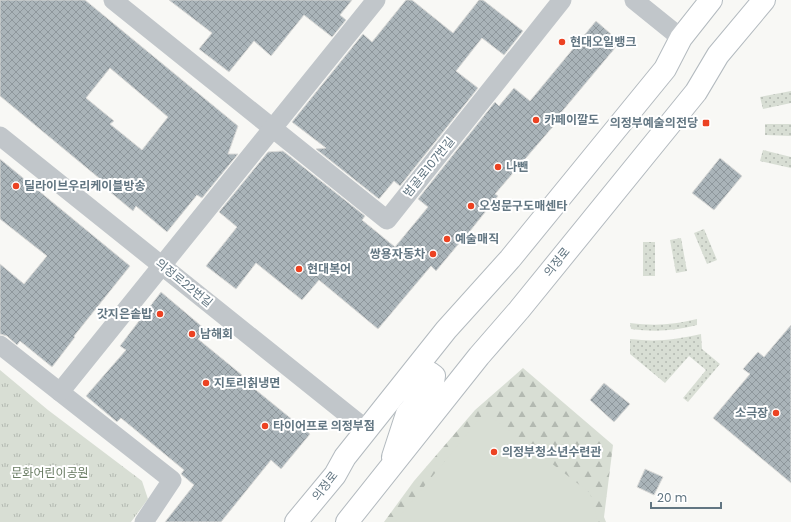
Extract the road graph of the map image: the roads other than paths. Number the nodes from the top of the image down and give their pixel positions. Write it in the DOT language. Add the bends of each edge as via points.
graph roads {
  1 [pos="113,0"];
  2 [pos="376,0"];
  3 [pos="562,0"];
  4 [pos="634,0"];
  5 [pos="712,0"];
  6 [pos="764,0"];
  7 [pos="681,38"];
  8 [pos="273,128"];
  9 [pos="0,136"];
  10 [pos="162,265"];
  11 [pos="0,345"];
  12 [pos="60,392"];
  13 [pos="367,430"];
  14 [pos="388,471"];
  15 [pos="144,522"];
  16 [pos="296,522"];
  17 [pos="347,522"];
  1 -- 8 [label="street, 범골로107번길"];
  2 -- 8 [label="street"];
  3 -- 8 [label="street, 범골로107번길" via="387,220"];
  4 -- 7 [label="street"];
  5 -- 7 [label="street, 의정로"];
  6 -- 14 [label="street, 의정로" via="718,55 696,92"];
  7 -- 13 [label="street, 의정로" via="665,69 510,259 446,330"];
  8 -- 10 [label="street"];
  9 -- 10 [label="street, 의정로22번길"];
  10 -- 12 [label="street"];
  10 -- 13 [label="street, 의정로22번길"];
  11 -- 12 [label="street"];
  12 -- 15 [label="street" via="172,480"];
  13 -- 14 [label="street" via="398,408 424,374 430,373 434,376 433,382 407,414"];
  13 -- 16 [label="street, 의정로" via="345,457 335,475"];
  14 -- 17 [label="street, 의정로"];
}
